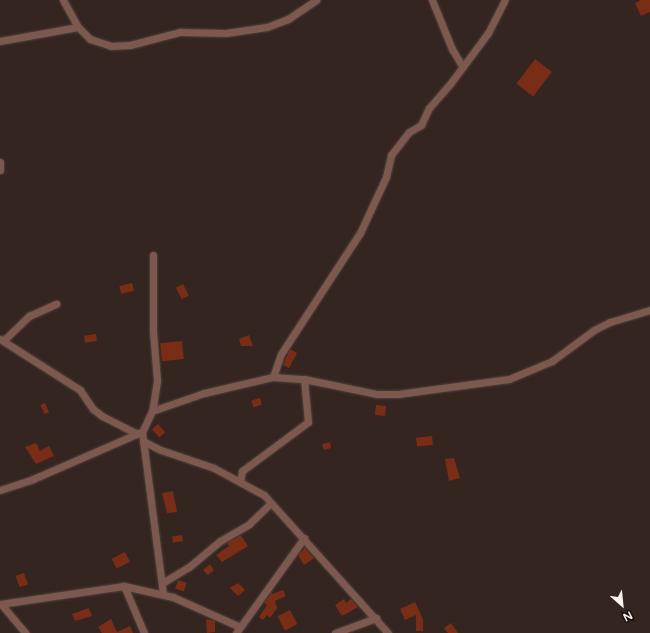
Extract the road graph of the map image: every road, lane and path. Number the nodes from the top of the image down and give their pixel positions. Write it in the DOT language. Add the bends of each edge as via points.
graph roads {
  1 [pos="63,0"];
  2 [pos="316,0"];
  3 [pos="432,0"];
  4 [pos="505,0"];
  5 [pos="78,28"];
  6 [pos="0,40"];
  7 [pos="0,44"];
  8 [pos="463,67"];
  9 [pos="0,162"];
  10 [pos="0,170"];
  11 [pos="153,255"];
  12 [pos="56,304"];
  13 [pos="650,310"];
  14 [pos="2,339"];
  15 [pos="273,377"];
  16 [pos="304,379"];
  17 [pos="152,411"];
  18 [pos="139,433"];
  19 [pos="143,440"];
  20 [pos="240,482"];
  21 [pos="0,490"];
  22 [pos="271,503"];
  23 [pos="304,538"];
  24 [pos="162,583"];
  25 [pos="124,586"];
  26 [pos="163,594"];
  27 [pos="0,604"];
  28 [pos="376,618"];
  29 [pos="238,630"];
  30 [pos="25,633"];
  31 [pos="144,633"];
  32 [pos="335,633"];
  33 [pos="388,633"];
  1 -- 5 [label="street"];
  2 -- 5 [label="street" via="288,19 267,27 226,33 180,32 122,46 100,44"];
  3 -- 8 [label="street" via="452,49"];
  4 -- 8 [label="street" via="488,33"];
  5 -- 6 [label="street"];
  6 -- 7 [label="street"];
  8 -- 15 [label="street" via="430,108 421,125 409,132 391,155 386,177 360,233 281,354"];
  9 -- 10 [label="street"];
  11 -- 17 [label="street" via="152,331 157,381"];
  12 -- 14 [label="street" via="29,316"];
  13 -- 16 [label="street" via="610,322 594,330 552,361 509,379 398,394 377,394"];
  14 -- 18 [label="street" via="80,390 93,409 102,416"];
  15 -- 16 [label="street"];
  15 -- 17 [label="street" via="204,393"];
  16 -- 20 [label="street" via="308,422 242,471"];
  17 -- 18 [label="street"];
  18 -- 19 [label="street"];
  18 -- 21 [label="street" via="33,479"];
  19 -- 20 [label="street" via="161,450 214,468"];
  19 -- 24 [label="street"];
  20 -- 22 [label="street" via="264,495"];
  22 -- 23 [label="street"];
  22 -- 24 [label="street" via="249,524 220,541 189,567"];
  23 -- 28 [label="street"];
  23 -- 29 [label="street"];
  24 -- 26 [label="street"];
  25 -- 26 [label="street"];
  25 -- 27 [label="street"];
  25 -- 31 [label="street"];
  26 -- 29 [label="street"];
  27 -- 30 [label="street"];
  28 -- 32 [label="street"];
  28 -- 33 [label="street"];
}
